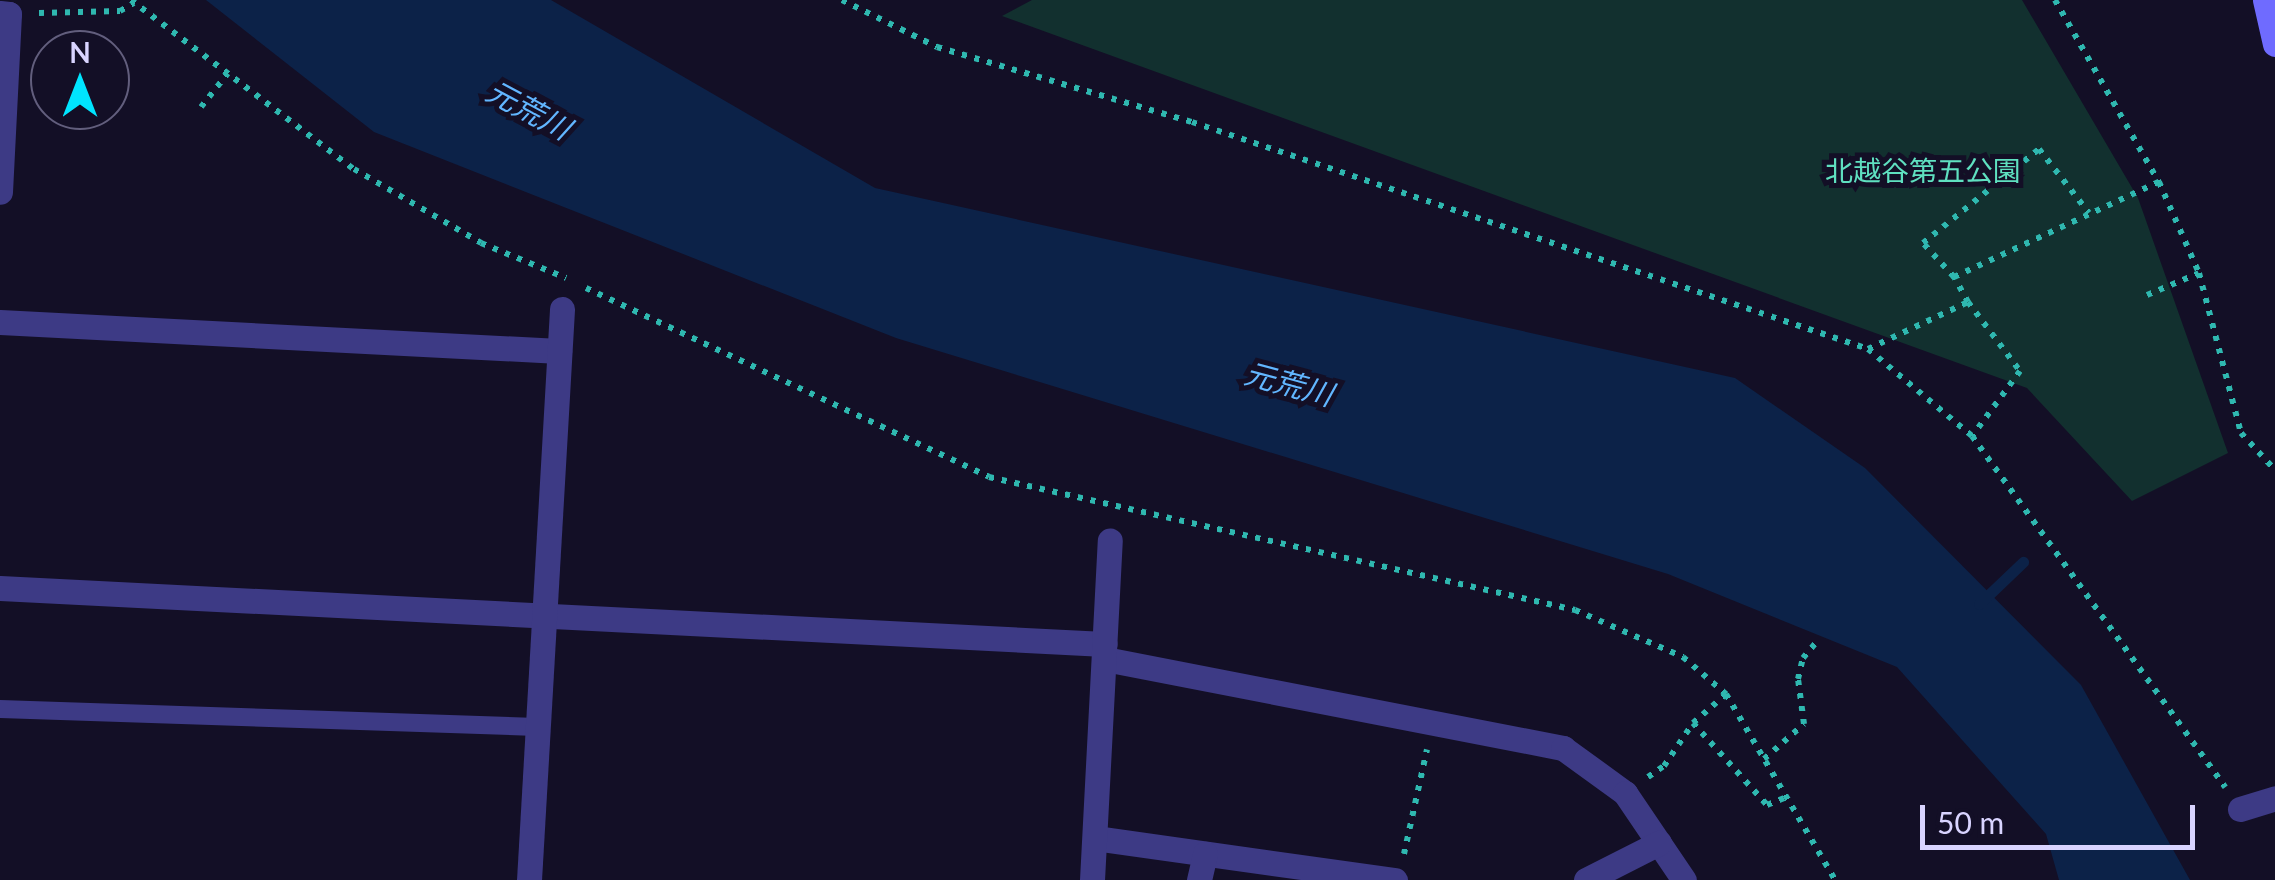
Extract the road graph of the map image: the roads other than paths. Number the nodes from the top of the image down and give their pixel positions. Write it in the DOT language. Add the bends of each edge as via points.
graph roads {
  1 [pos="2265,0"];
  2 [pos="4,14"];
  3 [pos="2275,44"];
  4 [pos="0,192"];
  5 [pos="562,309"];
  6 [pos="0,322"];
  7 [pos="559,351"];
  8 [pos="1110,540"];
  9 [pos="0,588"];
  10 [pos="544,615"];
  11 [pos="1105,651"];
  12 [pos="0,709"];
  13 [pos="537,727"];
  14 [pos="2275,798"];
  15 [pos="2240,808"];
  16 [pos="1094,838"];
  17 [pos="1659,843"];
  18 [pos="1205,854"];
  19 [pos="1399,870"];
  20 [pos="529,880"];
  21 [pos="1092,880"];
  22 [pos="1199,880"];
  23 [pos="1586,880"];
  24 [pos="1684,880"];
  1 -- 3 [label="main road"];
  2 -- 4 [label="street"];
  5 -- 7 [label="street"];
  6 -- 7 [label="street"];
  7 -- 10 [label="street"];
  8 -- 11 [label="street"];
  9 -- 10 [label="street"];
  10 -- 11 [label="street"];
  10 -- 13 [label="street"];
  11 -- 16 [label="street"];
  11 -- 17 [label="street" via="1562,748 1625,793"];
  12 -- 13 [label="lane"];
  13 -- 20 [label="street"];
  14 -- 15 [label="street"];
  16 -- 18 [label="street"];
  16 -- 21 [label="street"];
  17 -- 23 [label="street"];
  17 -- 24 [label="street"];
  18 -- 19 [label="street"];
  18 -- 22 [label="street"];
}
